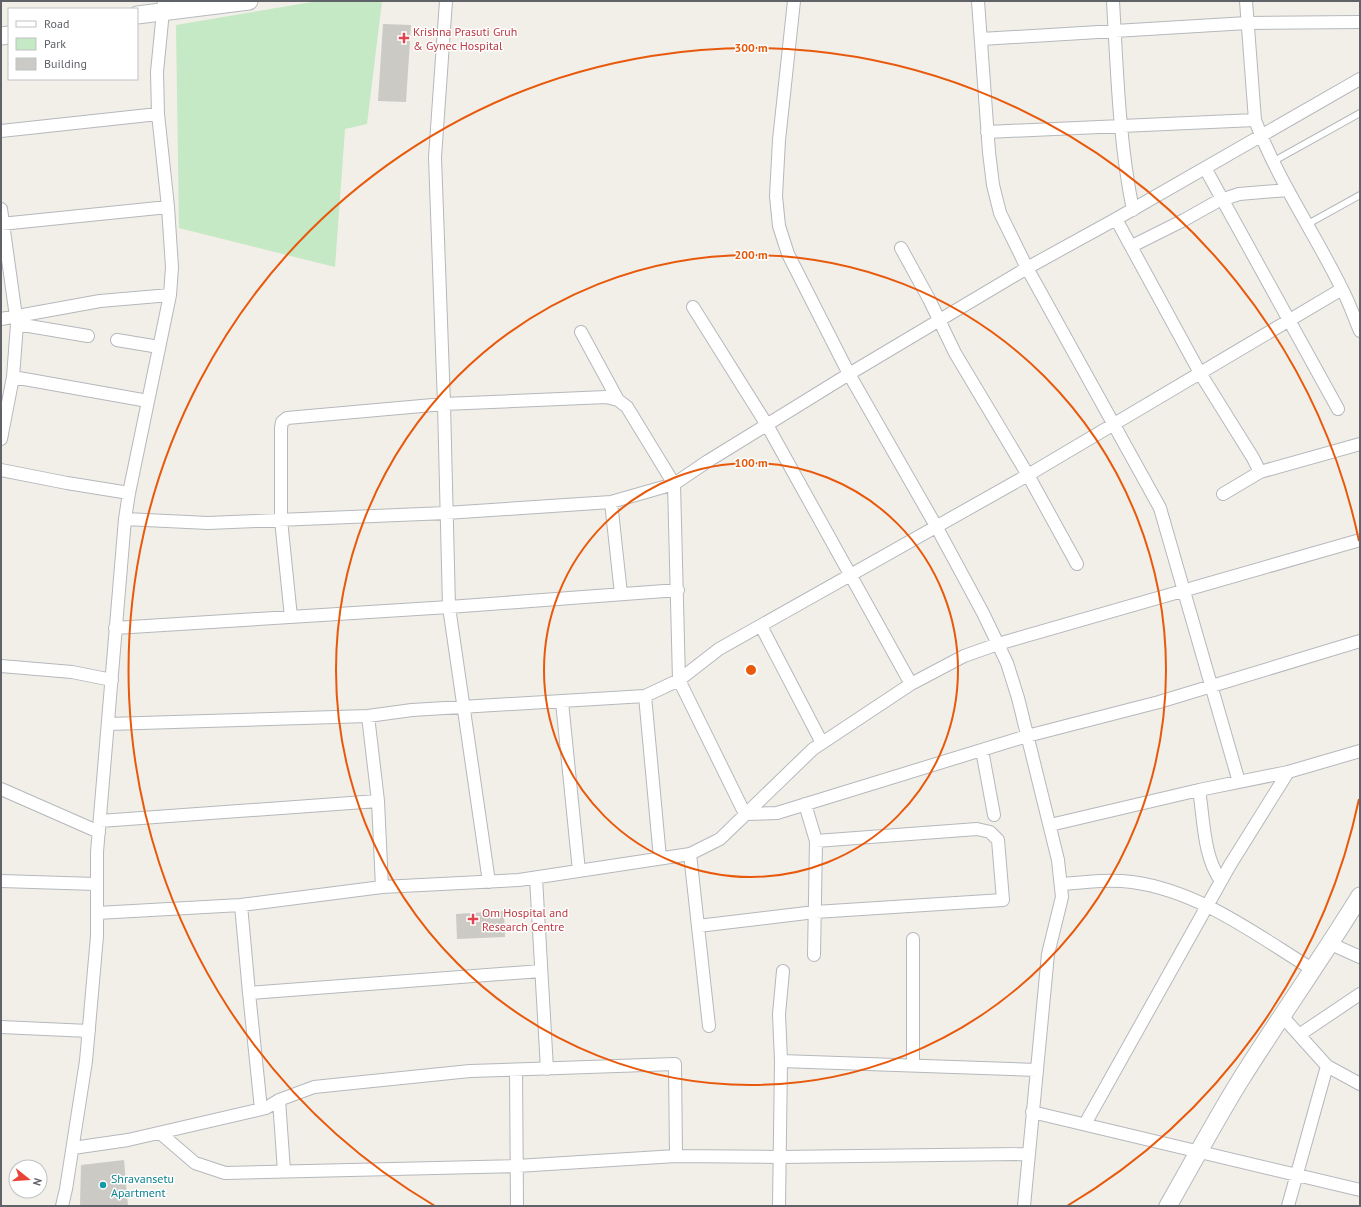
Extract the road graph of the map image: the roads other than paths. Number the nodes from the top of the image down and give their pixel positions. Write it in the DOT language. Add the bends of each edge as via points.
graph roads {
  1 [pos="244,1"];
  2 [pos="446,1"];
  3 [pos="794,1"];
  4 [pos="978,1"];
  5 [pos="1113,1"];
  6 [pos="1246,1"];
  7 [pos="164,6"];
  8 [pos="138,15"];
  9 [pos="1360,22"];
  10 [pos="1247,23"];
  11 [pos="1115,30"];
  12 [pos="981,39"];
  13 [pos="1360,79"];
  14 [pos="1360,113"];
  15 [pos="158,114"];
  16 [pos="1256,120"];
  17 [pos="1122,127"];
  18 [pos="1,131"];
  19 [pos="987,132"];
  20 [pos="1261,136"];
  21 [pos="1274,161"];
  22 [pos="1205,168"];
  23 [pos="1288,190"];
  24 [pos="1360,195"];
  25 [pos="1222,200"];
  26 [pos="168,207"];
  27 [pos="1,209"];
  28 [pos="1133,210"];
  29 [pos="1116,219"];
  30 [pos="2,224"];
  31 [pos="1306,225"];
  32 [pos="1132,246"];
  33 [pos="901,248"];
  34 [pos="1027,268"];
  35 [pos="1342,288"];
  36 [pos="170,295"];
  37 [pos="693,307"];
  38 [pos="1,319"];
  39 [pos="17,320"];
  40 [pos="939,320"];
  41 [pos="1289,320"];
  42 [pos="1360,331"];
  43 [pos="581,332"];
  44 [pos="88,336"];
  45 [pos="117,340"];
  46 [pos="159,347"];
  47 [pos="1200,373"];
  48 [pos="849,374"];
  49 [pos="13,377"];
  50 [pos="618,400"];
  51 [pos="148,401"];
  52 [pos="444,404"];
  53 [pos="1338,409"];
  54 [pos="1113,423"];
  55 [pos="766,424"];
  56 [pos="1,439"];
  57 [pos="1360,444"];
  58 [pos="1,470"];
  59 [pos="1260,472"];
  60 [pos="1028,474"];
  61 [pos="674,484"];
  62 [pos="129,493"];
  63 [pos="1223,494"];
  64 [pos="612,502"];
  65 [pos="446,513"];
  66 [pos="125,519"];
  67 [pos="281,520"];
  68 [pos="936,526"];
  69 [pos="1360,540"];
  70 [pos="1077,564"];
  71 [pos="849,574"];
  72 [pos="678,590"];
  73 [pos="1184,591"];
  74 [pos="621,594"];
  75 [pos="449,608"];
  76 [pos="291,617"];
  77 [pos="761,626"];
  78 [pos="115,628"];
  79 [pos="1360,641"];
  80 [pos="998,644"];
  81 [pos="1,666"];
  82 [pos="112,680"];
  83 [pos="679,680"];
  84 [pos="911,684"];
  85 [pos="1212,686"];
  86 [pos="645,696"];
  87 [pos="562,702"];
  88 [pos="463,708"];
  89 [pos="368,716"];
  90 [pos="108,724"];
  91 [pos="1027,736"];
  92 [pos="822,743"];
  93 [pos="982,750"];
  94 [pos="1360,751"];
  95 [pos="1288,772"];
  96 [pos="1239,782"];
  97 [pos="1,789"];
  98 [pos="1199,790"];
  99 [pos="378,801"];
  100 [pos="805,804"];
  101 [pos="745,814"];
  102 [pos="994,815"];
  103 [pos="1050,825"];
  104 [pos="99,826"];
  105 [pos="816,841"];
  106 [pos="690,854"];
  107 [pos="660,858"];
  108 [pos="579,871"];
  109 [pos="536,878"];
  110 [pos="1,881"];
  111 [pos="1221,881"];
  112 [pos="489,882"];
  113 [pos="96,884"];
  114 [pos="1062,884"];
  115 [pos="382,887"];
  116 [pos="1360,896"];
  117 [pos="1207,904"];
  118 [pos="241,905"];
  119 [pos="815,912"];
  120 [pos="97,913"];
  121 [pos="698,926"];
  122 [pos="913,939"];
  123 [pos="1330,944"];
  124 [pos="814,955"];
  125 [pos="1360,958"];
  126 [pos="1312,969"];
  127 [pos="541,971"];
  128 [pos="783,971"];
  129 [pos="249,993"];
  130 [pos="1360,994"];
  131 [pos="1282,1016"];
  132 [pos="709,1026"];
  133 [pos="1,1027"];
  134 [pos="89,1031"];
  135 [pos="1299,1035"];
  136 [pos="781,1061"];
  137 [pos="913,1066"];
  138 [pos="1327,1066"];
  139 [pos="547,1069"];
  140 [pos="516,1070"];
  141 [pos="1036,1070"];
  142 [pos="1360,1084"];
  143 [pos="279,1100"];
  144 [pos="261,1109"];
  145 [pos="1032,1112"];
  146 [pos="1085,1124"];
  147 [pos="160,1133"];
  148 [pos="73,1148"];
  149 [pos="1200,1151"];
  150 [pos="1028,1154"];
  151 [pos="676,1156"];
  152 [pos="779,1157"];
  153 [pos="517,1166"];
  154 [pos="284,1171"];
  155 [pos="1295,1175"];
  156 [pos="1360,1190"];
  157 [pos="62,1206"];
  158 [pos="517,1206"];
  159 [pos="778,1206"];
  160 [pos="1024,1206"];
  161 [pos="1168,1206"];
  162 [pos="1288,1206"];
  1 -- 7 [label="street"];
  2 -- 52 [label="street" via="435,157"];
  3 -- 48 [label="street" via="779,140 776,196 779,226 788,254"];
  4 -- 12 [label="street"];
  5 -- 11 [label="street"];
  6 -- 10 [label="street"];
  7 -- 8 [label="street"];
  7 -- 15 [label="street" via="157,72"];
  9 -- 10 [label="street"];
  10 -- 11 [label="street"];
  10 -- 16 [label="street"];
  11 -- 12 [label="street"];
  11 -- 17 [label="street"];
  12 -- 19 [label="street"];
  13 -- 20 [label="street"];
  14 -- 21 [label="lane"];
  15 -- 18 [label="street"];
  15 -- 26 [label="street"];
  16 -- 17 [label="street"];
  16 -- 20 [label="street"];
  17 -- 19 [label="street"];
  17 -- 28 [label="street" via="1127,181"];
  19 -- 34 [label="street" via="993,185 1000,213"];
  20 -- 21 [label="street"];
  20 -- 22 [label="street"];
  21 -- 23 [label="street"];
  22 -- 25 [label="street"];
  22 -- 28 [label="street"];
  23 -- 25 [label="street" via="1239,194"];
  23 -- 31 [label="street"];
  24 -- 31 [label="lane"];
  25 -- 32 [label="street"];
  25 -- 41 [label="street"];
  26 -- 30 [label="street"];
  26 -- 36 [label="street" via="172,267"];
  27 -- 30 [label="street"];
  28 -- 29 [label="street"];
  29 -- 32 [label="street"];
  29 -- 34 [label="street"];
  30 -- 39 [label="street"];
  31 -- 35 [label="street"];
  32 -- 47 [label="street"];
  33 -- 40 [label="street"];
  34 -- 40 [label="street"];
  34 -- 54 [label="street"];
  35 -- 41 [label="street"];
  35 -- 42 [label="street"];
  36 -- 39 [label="street" via="100,300"];
  36 -- 46 [label="street"];
  37 -- 55 [label="street"];
  38 -- 39 [label="street"];
  39 -- 44 [label="street"];
  39 -- 49 [label="street"];
  40 -- 48 [label="street"];
  40 -- 60 [label="street" via="955,352"];
  41 -- 47 [label="street"];
  41 -- 53 [label="street"];
  43 -- 50 [label="street"];
  45 -- 46 [label="street"];
  46 -- 51 [label="street"];
  47 -- 54 [label="street"];
  47 -- 59 [label="street"];
  48 -- 55 [label="street"];
  48 -- 68 [label="street"];
  49 -- 51 [label="street"];
  49 -- 56 [label="street"];
  50 -- 52 [label="street" via="606,397"];
  50 -- 61 [label="street" via="627,407"];
  51 -- 62 [label="street"];
  52 -- 65 [label="street"];
  52 -- 67 [label="street" via="287,418 282,422 281,428"];
  54 -- 60 [label="street"];
  54 -- 73 [label="street" via="1160,508"];
  55 -- 61 [label="street"];
  55 -- 71 [label="street"];
  57 -- 59 [label="street"];
  58 -- 62 [label="street"];
  59 -- 63 [label="street"];
  60 -- 68 [label="street"];
  60 -- 70 [label="street"];
  61 -- 64 [label="street"];
  61 -- 72 [label="street"];
  62 -- 66 [label="street"];
  64 -- 65 [label="street"];
  64 -- 74 [label="street"];
  65 -- 67 [label="street"];
  65 -- 75 [label="street"];
  66 -- 67 [label="street" via="208,523"];
  66 -- 78 [label="street"];
  67 -- 76 [label="street"];
  68 -- 71 [label="street"];
  68 -- 80 [label="street"];
  69 -- 73 [label="street"];
  71 -- 77 [label="street"];
  71 -- 84 [label="street"];
  72 -- 74 [label="street"];
  72 -- 83 [label="street"];
  73 -- 80 [label="street"];
  73 -- 85 [label="street"];
  74 -- 75 [label="street"];
  75 -- 76 [label="street"];
  75 -- 88 [label="street"];
  76 -- 78 [label="street"];
  77 -- 83 [label="street" via="719,648"];
  77 -- 92 [label="street"];
  78 -- 82 [label="street"];
  79 -- 85 [label="street"];
  80 -- 84 [label="street" via="964,656"];
  80 -- 91 [label="street" via="1007,664"];
  81 -- 82 [label="street" via="72,672"];
  82 -- 90 [label="street"];
  83 -- 86 [label="street"];
  83 -- 101 [label="street"];
  84 -- 92 [label="street"];
  85 -- 91 [label="street"];
  85 -- 96 [label="street"];
  86 -- 87 [label="street"];
  86 -- 107 [label="street"];
  87 -- 88 [label="street"];
  87 -- 108 [label="street"];
  88 -- 89 [label="street" via="412,710"];
  88 -- 112 [label="street"];
  89 -- 90 [label="street"];
  89 -- 99 [label="street"];
  90 -- 104 [label="street"];
  91 -- 93 [label="street"];
  91 -- 103 [label="street"];
  92 -- 101 [label="street"];
  93 -- 100 [label="street"];
  93 -- 102 [label="street"];
  94 -- 95 [label="street"];
  95 -- 96 [label="street"];
  95 -- 111 [label="street"];
  96 -- 98 [label="street"];
  97 -- 104 [label="street"];
  98 -- 103 [label="street"];
  98 -- 111 [label="street" via="1213,870"];
  99 -- 104 [label="street"];
  99 -- 115 [label="street"];
  100 -- 101 [label="street" via="777,813"];
  100 -- 105 [label="street"];
  101 -- 106 [label="street" via="720,839"];
  103 -- 114 [label="street"];
  104 -- 113 [label="street"];
  105 -- 119 [label="street"];
  105 -- 119 [label="street" via="977,829 990,832 998,840 1003,900"];
  106 -- 107 [label="street"];
  106 -- 121 [label="street"];
  107 -- 108 [label="street"];
  108 -- 109 [label="street"];
  109 -- 112 [label="street"];
  109 -- 127 [label="street"];
  110 -- 113 [label="street"];
  111 -- 117 [label="street"];
  112 -- 115 [label="street"];
  113 -- 120 [label="street"];
  114 -- 117 [label="street" via="1130,881 1152,885"];
  114 -- 141 [label="street" via="1062,896 1048,954"];
  115 -- 118 [label="street"];
  116 -- 123 [label="street"];
  117 -- 126 [label="street"];
  117 -- 146 [label="street"];
  118 -- 120 [label="street"];
  118 -- 129 [label="street"];
  119 -- 121 [label="street"];
  119 -- 124 [label="street"];
  120 -- 134 [label="street"];
  121 -- 132 [label="street"];
  122 -- 137 [label="street"];
  123 -- 125 [label="street"];
  123 -- 126 [label="street"];
  126 -- 131 [label="street"];
  127 -- 129 [label="street"];
  127 -- 139 [label="street"];
  128 -- 136 [label="street" via="779,1014"];
  129 -- 144 [label="street"];
  130 -- 135 [label="street"];
  131 -- 135 [label="street"];
  131 -- 149 [label="street" via="1240,1080"];
  133 -- 134 [label="street"];
  134 -- 148 [label="street"];
  135 -- 138 [label="street"];
  136 -- 137 [label="street"];
  136 -- 152 [label="street"];
  137 -- 141 [label="street"];
  138 -- 142 [label="street"];
  138 -- 155 [label="street"];
  139 -- 140 [label="street"];
  139 -- 151 [label="street" via="675,1064"];
  140 -- 143 [label="street" via="470,1071 314,1087"];
  140 -- 153 [label="street"];
  141 -- 145 [label="street"];
  143 -- 144 [label="street"];
  143 -- 154 [label="street"];
  144 -- 147 [label="street"];
  145 -- 146 [label="street"];
  145 -- 150 [label="street"];
  146 -- 149 [label="street"];
  147 -- 148 [label="street"];
  147 -- 154 [label="street" via="195,1163 224,1173"];
  148 -- 157 [label="street"];
  149 -- 155 [label="street"];
  149 -- 161 [label="street"];
  150 -- 152 [label="street"];
  150 -- 160 [label="street"];
  151 -- 152 [label="street"];
  151 -- 153 [label="street"];
  152 -- 159 [label="street"];
  153 -- 154 [label="street"];
  153 -- 158 [label="street"];
  155 -- 156 [label="street"];
  155 -- 162 [label="street"];
}
